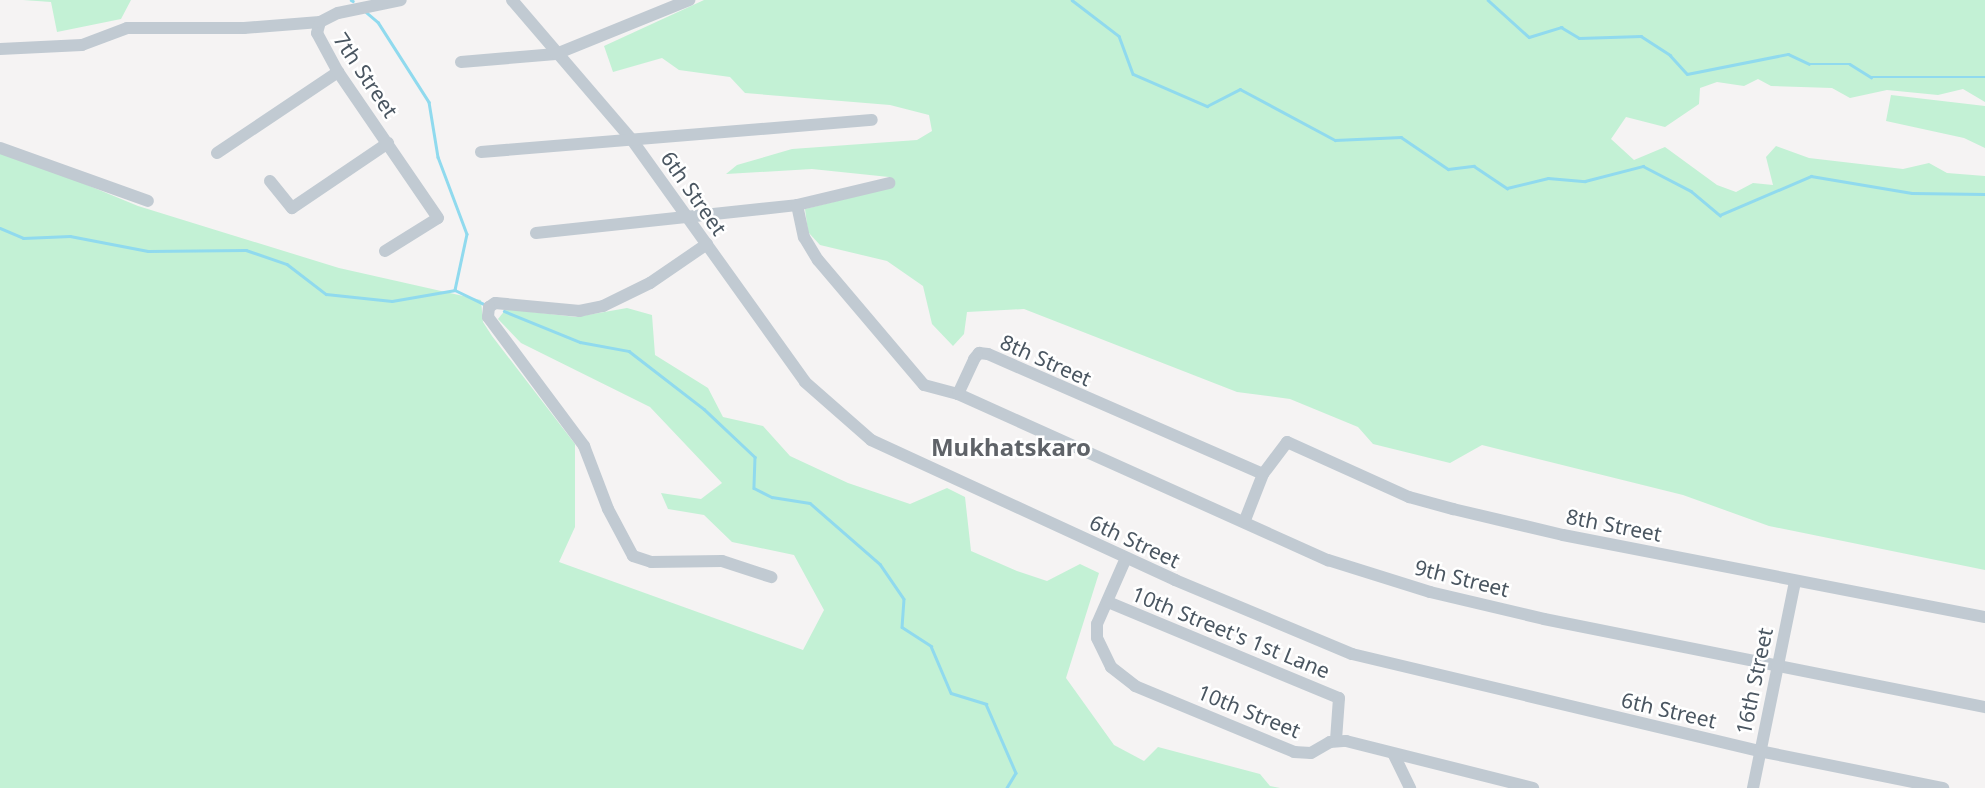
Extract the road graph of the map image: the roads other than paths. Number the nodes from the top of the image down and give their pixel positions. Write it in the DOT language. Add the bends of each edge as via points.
graph roads {
  1 [pos="401,0"];
  2 [pos="512,0"];
  3 [pos="689,0"];
  4 [pos="320,22"];
  5 [pos="0,50"];
  6 [pos="555,54"];
  7 [pos="461,62"];
  8 [pos="338,72"];
  9 [pos="872,120"];
  10 [pos="632,140"];
  11 [pos="388,143"];
  12 [pos="0,148"];
  13 [pos="481,152"];
  14 [pos="217,153"];
  15 [pos="270,181"];
  16 [pos="888,183"];
  17 [pos="148,201"];
  18 [pos="797,205"];
  19 [pos="687,216"];
  20 [pos="536,233"];
  21 [pos="707,244"];
  22 [pos="385,251"];
  23 [pos="958,394"];
  24 [pos="1263,474"];
  25 [pos="1245,520"];
  26 [pos="1126,558"];
  27 [pos="771,578"];
  28 [pos="1795,582"];
  29 [pos="1108,602"];
  30 [pos="1985,617"];
  31 [pos="1776,667"];
  32 [pos="1985,707"];
  33 [pos="1336,740"];
  34 [pos="1759,751"];
  35 [pos="1394,755"];
  36 [pos="1409,788"];
  37 [pos="1533,788"];
  38 [pos="1753,788"];
  39 [pos="1943,788"];
  1 -- 4 [label="street, 7th Street" via="368,4"];
  2 -- 6 [label="street, 6th Street"];
  3 -- 6 [label="street"];
  4 -- 5 [label="street" via="244,28 127,28 82,45"];
  4 -- 8 [label="street, 7th Street" via="320,43"];
  6 -- 7 [label="street"];
  6 -- 10 [label="street, 6th Street"];
  8 -- 11 [label="street, 7th Street"];
  8 -- 14 [label="street"];
  9 -- 10 [label="street"];
  10 -- 13 [label="street"];
  10 -- 19 [label="street, 6th Street"];
  11 -- 15 [label="street" via="292,208"];
  11 -- 22 [label="street, 7th Street" via="438,218"];
  12 -- 17 [label="street"];
  16 -- 18 [label="street"];
  18 -- 19 [label="street"];
  18 -- 23 [label="street" via="804,237 818,260 910,373 924,386"];
  19 -- 20 [label="street"];
  19 -- 21 [label="street, 6th Street"];
  21 -- 26 [label="street, 6th Street" via="805,382 855,429"];
  21 -- 27 [label="street" via="650,283 603,306 580,310 495,303 489,307 488,317 584,446 608,509 633,556 651,562 722,561"];
  23 -- 24 [label="street, 8th Street" via="974,359 979,353 988,354"];
  23 -- 25 [label="street, 9th Street"];
  24 -- 25 [label="street, 8th Street"];
  24 -- 28 [label="street, 8th Street" via="1287,442 1409,498"];
  25 -- 31 [label="street, 9th Street" via="1328,560 1430,592"];
  26 -- 29 [label="street, 10th Street"];
  26 -- 34 [label="street, 6th Street" via="1352,654"];
  28 -- 30 [label="street, 8th Street"];
  28 -- 31 [label="street, 16th Street"];
  29 -- 33 [label="street, 10th Street's 1st Lane" via="1339,698"];
  29 -- 33 [label="street, 10th Street" via="1097,624 1097,638 1111,667 1135,686 1294,752 1311,754"];
  31 -- 32 [label="street, 9th Street"];
  31 -- 34 [label="street, 16th Street"];
  33 -- 35 [label="street"];
  34 -- 38 [label="street, 16th Street"];
  34 -- 39 [label="street, 6th Street"];
  35 -- 36 [label="street"];
  35 -- 37 [label="street"];
}
